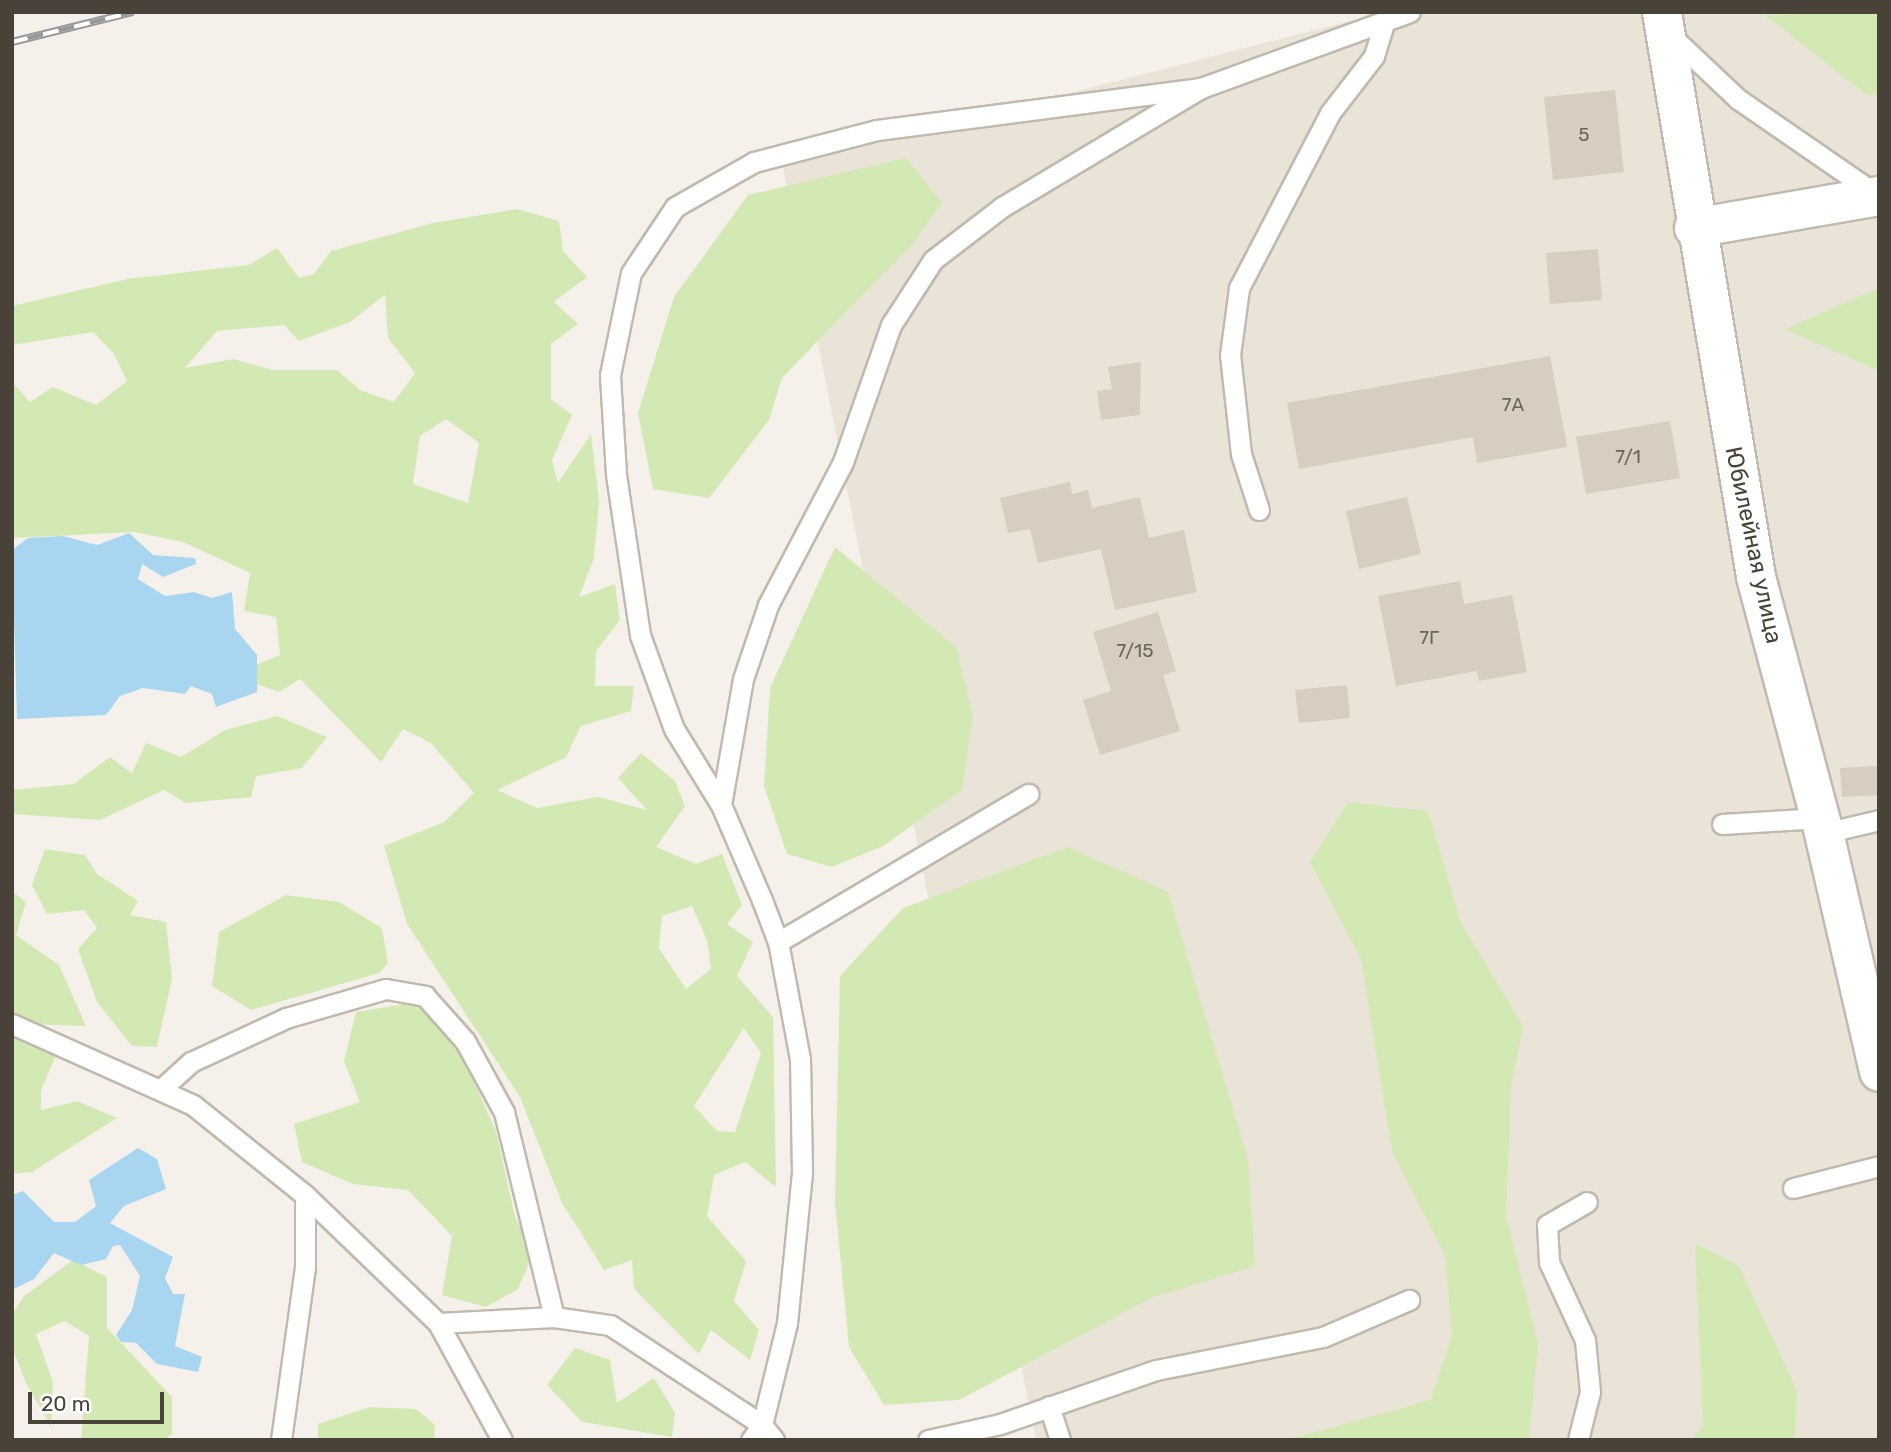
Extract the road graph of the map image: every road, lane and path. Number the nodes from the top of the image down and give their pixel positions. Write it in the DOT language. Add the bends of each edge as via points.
graph roads {
  1 [pos="1410,12"];
  2 [pos="1385,21"];
  3 [pos="1665,23"];
  4 [pos="1202,88"];
  5 [pos="1878,196"];
  6 [pos="1695,228"];
  7 [pos="1259,510"];
  8 [pos="1028,794"];
  9 [pos="721,805"];
  10 [pos="1879,820"];
  11 [pos="1723,824"];
  12 [pos="1822,825"];
  13 [pos="778,942"];
  14 [pos="12,1024"];
  15 [pos="1879,1072"];
  16 [pos="160,1090"];
  17 [pos="1879,1166"];
  18 [pos="1793,1188"];
  19 [pos="305,1195"];
  20 [pos="1587,1202"];
  21 [pos="1409,1300"];
  22 [pos="554,1317"];
  23 [pos="438,1323"];
  24 [pos="1049,1406"];
  25 [pos="762,1435"];
  26 [pos="281,1440"];
  27 [pos="502,1440"];
  28 [pos="928,1440"];
  29 [pos="1060,1440"];
  30 [pos="1578,1440"];
  1 -- 2 [label="lane"];
  2 -- 4 [label="lane"];
  2 -- 7 [label="lane" via="1374,55 1330,113 1239,288 1230,355 1241,454"];
  3 -- 5 [label="lane" via="1738,99"];
  3 -- 6 [label="street, Юбилейная улица"];
  4 -- 9 [label="lane" via="1002,207 933,260 891,326 843,462 768,605 743,679"];
  4 -- 9 [label="lane" via="877,130 754,162 675,208 631,272 610,375 616,474 640,635 674,729"];
  5 -- 6 [label="street"];
  6 -- 12 [label="street, Юбилейная улица" via="1756,577"];
  8 -- 13 [label="lane"];
  9 -- 13 [label="lane"];
  10 -- 12 [label="lane"];
  11 -- 12 [label="lane"];
  12 -- 15 [label="street, Юбилейная улица"];
  13 -- 25 [label="lane" via="800,1059 802,1172 787,1322"];
  14 -- 16 [label="lane"];
  16 -- 19 [label="lane" via="193,1105"];
  16 -- 22 [label="lane" via="191,1062 286,1018 387,989 425,996 466,1041 504,1112"];
  17 -- 18 [label="lane"];
  19 -- 23 [label="lane"];
  19 -- 26 [label="lane" via="305,1267"];
  20 -- 30 [label="lane" via="1547,1225 1549,1262 1585,1340 1590,1392"];
  21 -- 24 [label="lane" via="1323,1337 1156,1370"];
  22 -- 23 [label="lane"];
  22 -- 25 [label="lane" via="610,1325"];
  23 -- 27 [label="lane"];
  24 -- 28 [label="lane"];
  24 -- 29 [label="lane"];
}
